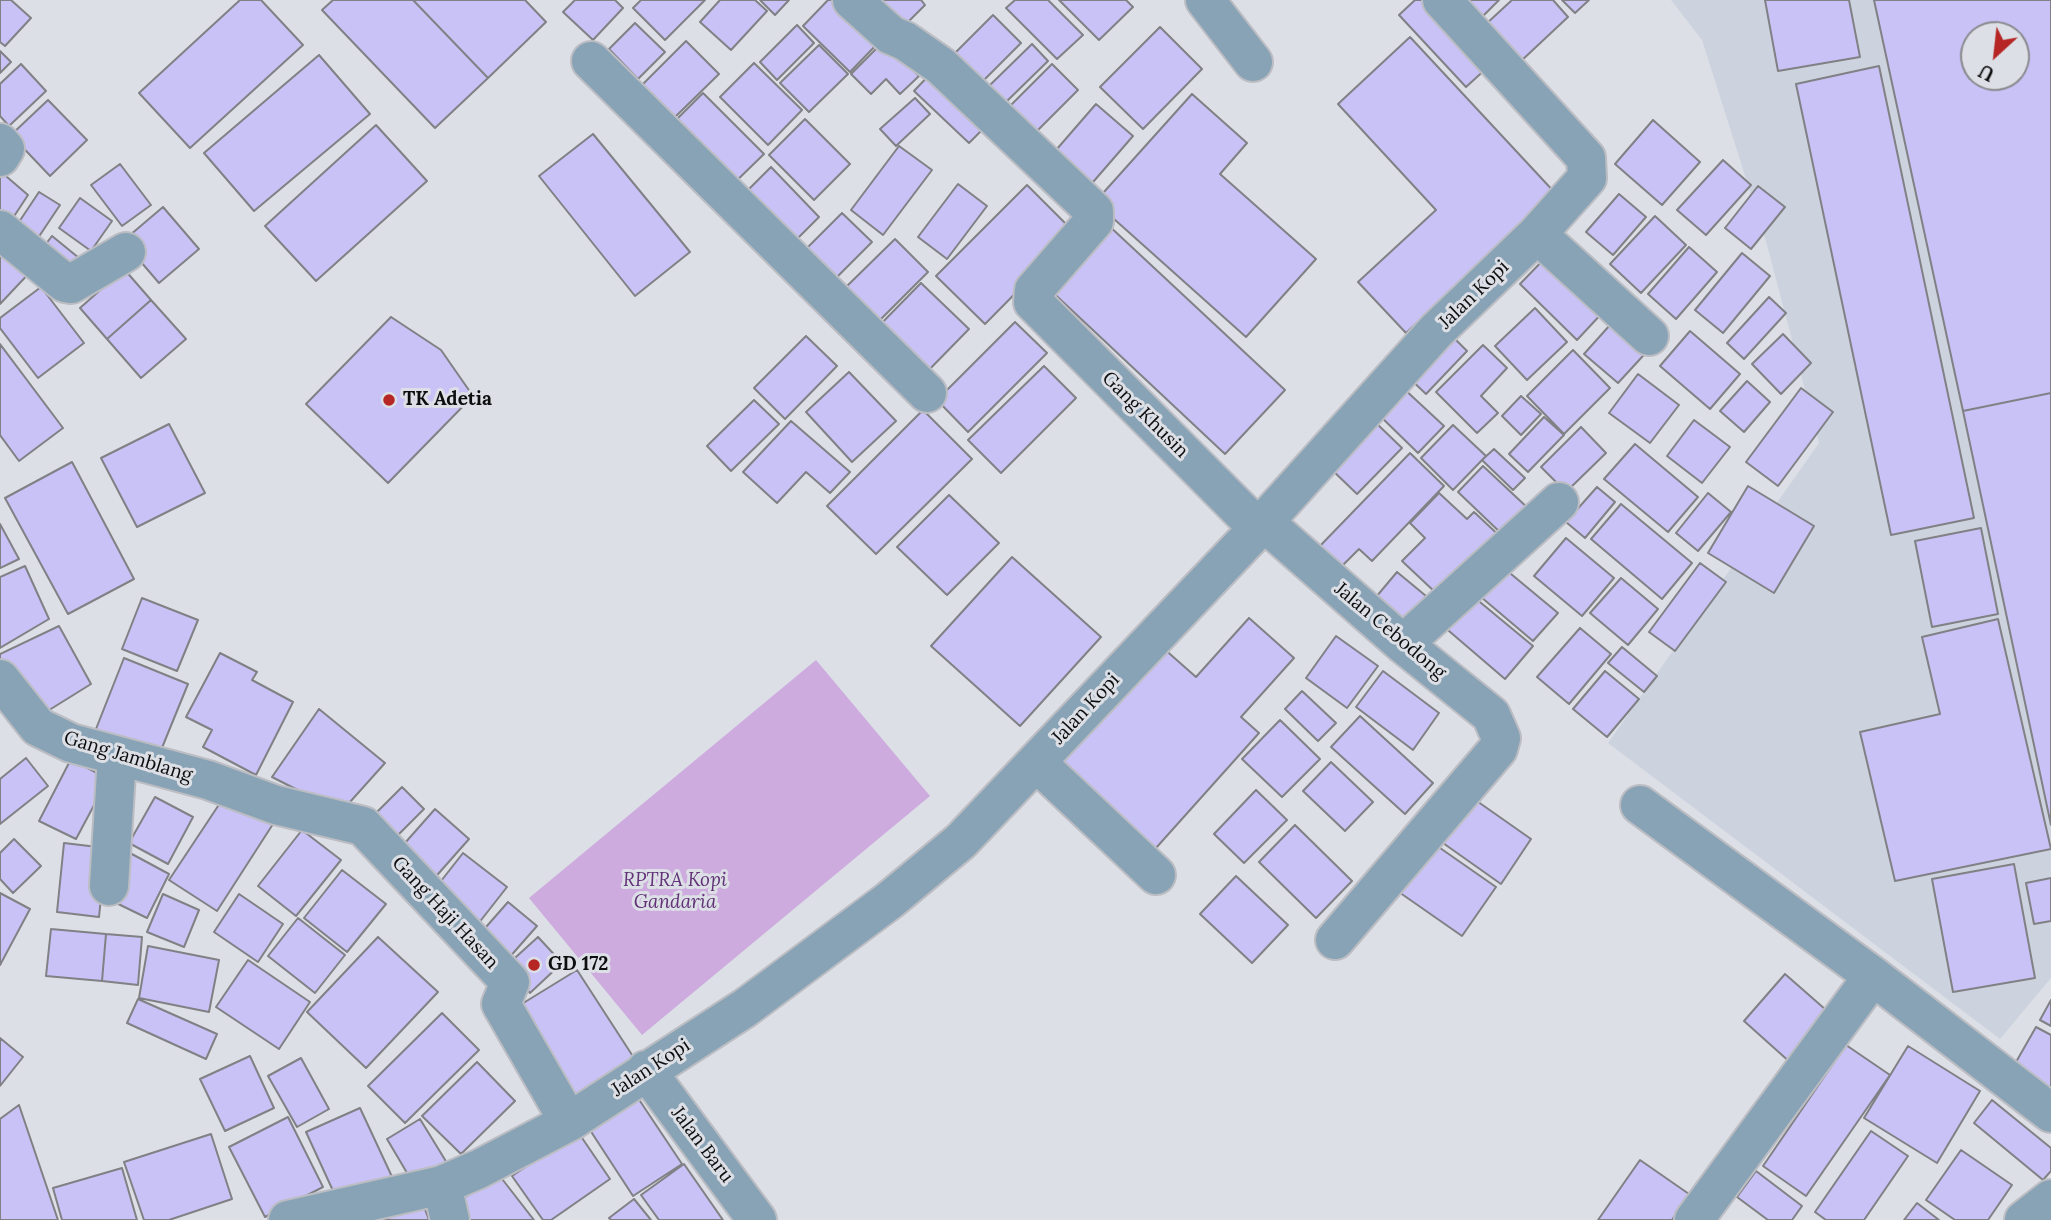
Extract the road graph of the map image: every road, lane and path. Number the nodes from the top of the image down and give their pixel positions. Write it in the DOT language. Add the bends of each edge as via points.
graph roads {
  1 [pos="852,0"];
  2 [pos="1205,0"];
  3 [pos="1442,0"];
  4 [pos="591,61"];
  5 [pos="1253,62"];
  6 [pos="0,143"];
  7 [pos="0,157"];
  8 [pos="0,230"];
  9 [pos="1537,234"];
  10 [pos="126,252"];
  11 [pos="1649,336"];
  12 [pos="927,393"];
  13 [pos="1559,502"];
  14 [pos="1261,525"];
  15 [pos="1403,644"];
  16 [pos="0,679"];
  17 [pos="117,756"];
  18 [pos="1036,762"];
  19 [pos="276,805"];
  20 [pos="1640,805"];
  21 [pos="1156,875"];
  22 [pos="109,886"];
  23 [pos="1335,940"];
  24 [pos="1873,976"];
  25 [pos="646,1070"];
  26 [pos="2051,1113"];
  27 [pos="569,1122"];
  28 [pos="2051,1199"];
  29 [pos="446,1202"];
  30 [pos="288,1220"];
  31 [pos="757,1220"];
  32 [pos="1694,1220"];
  33 [pos="2024,1220"];
  1 -- 14 [label="street, Gang Khusin" via="891,36 941,66 1094,211 1094,221 1034,290 1033,302"];
  2 -- 5 [label="street"];
  3 -- 9 [label="street, Jalan Kopi" via="1586,159 1587,178"];
  4 -- 12 [label="street"];
  6 -- 7 [label="street" via="5,149"];
  8 -- 10 [label="street" via="65,283 71,284"];
  9 -- 11 [label="street"];
  9 -- 14 [label="street, Jalan Kopi" via="1437,331"];
  13 -- 15 [label="street"];
  14 -- 15 [label="street, Jalan Cebodong"];
  14 -- 18 [label="street, Jalan Kopi"];
  15 -- 23 [label="street, Jalan Cebodong" via="1491,715 1501,738 1499,749"];
  16 -- 17 [label="street, Gang Jamblang" via="38,727 71,743"];
  17 -- 19 [label="street, Gang Jamblang" via="208,780"];
  17 -- 22 [label="street"];
  18 -- 21 [label="street"];
  18 -- 25 [label="street, Jalan Kopi" via="961,841 890,900 745,1008"];
  19 -- 27 [label="street, Gang Haji Hasan" via="363,825 510,982 501,1004"];
  20 -- 24 [label="street"];
  24 -- 26 [label="street"];
  24 -- 32 [label="street"];
  25 -- 27 [label="street, Jalan Kopi"];
  25 -- 31 [label="street, Jalan Baru"];
  27 -- 29 [label="street, Jalan Kopi" via="479,1169"];
  28 -- 33 [label="street"];
  29 -- 30 [label="street, Jalan Kopi"];
}
